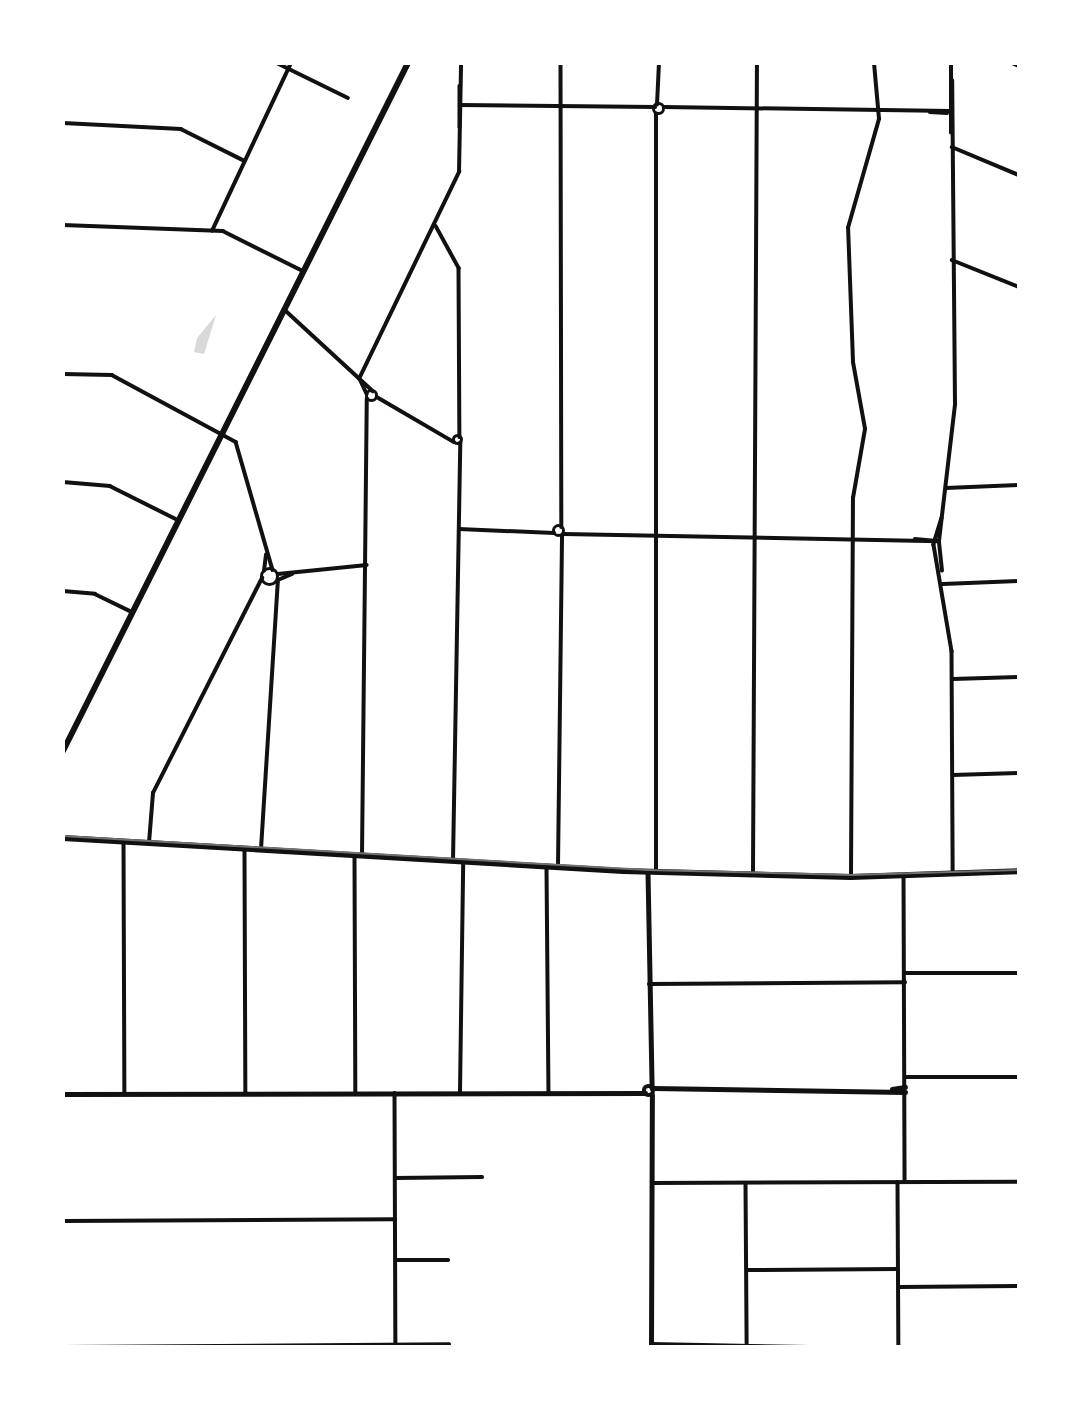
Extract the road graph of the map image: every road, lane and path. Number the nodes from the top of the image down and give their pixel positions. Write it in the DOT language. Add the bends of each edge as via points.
graph roads {
  1 [pos="277,63"];
  2 [pos="291,63"];
  3 [pos="408,63"];
  4 [pos="461,63"];
  5 [pos="561,63"];
  6 [pos="659,63"];
  7 [pos="757,63"];
  8 [pos="874,63"];
  9 [pos="951,63"];
  10 [pos="1012,63"];
  11 [pos="1019,66"];
  12 [pos="288,69"];
  13 [pos="348,98"];
  14 [pos="462,105"];
  15 [pos="561,107"];
  16 [pos="659,109"];
  17 [pos="757,111"];
  18 [pos="948,111"];
  19 [pos="879,113"];
  20 [pos="63,123"];
  21 [pos="952,147"];
  22 [pos="243,160"];
  23 [pos="1019,175"];
  24 [pos="63,225"];
  25 [pos="436,226"];
  26 [pos="212,231"];
  27 [pos="952,260"];
  28 [pos="303,271"];
  29 [pos="1019,287"];
  30 [pos="284,309"];
  31 [pos="63,374"];
  32 [pos="359,379"];
  33 [pos="373,391"];
  34 [pos="367,397"];
  35 [pos="375,400"];
  36 [pos="368,415"];
  37 [pos="223,432"];
  38 [pos="457,440"];
  39 [pos="63,482"];
  40 [pos="1019,485"];
  41 [pos="946,488"];
  42 [pos="943,516"];
  43 [pos="178,521"];
  44 [pos="458,529"];
  45 [pos="561,530"];
  46 [pos="540,531"];
  47 [pos="657,533"];
  48 [pos="555,535"];
  49 [pos="755,535"];
  50 [pos="853,538"];
  51 [pos="934,538"];
  52 [pos="913,539"];
  53 [pos="939,541"];
  54 [pos="934,545"];
  55 [pos="267,553"];
  56 [pos="560,554"];
  57 [pos="367,565"];
  58 [pos="273,570"];
  59 [pos="264,571"];
  60 [pos="942,571"];
  61 [pos="294,573"];
  62 [pos="278,574"];
  63 [pos="262,578"];
  64 [pos="278,581"];
  65 [pos="1019,581"];
  66 [pos="264,583"];
  67 [pos="943,584"];
  68 [pos="273,585"];
  69 [pos="63,591"];
  70 [pos="251,596"];
  71 [pos="277,598"];
  72 [pos="132,612"];
  73 [pos="1019,677"];
  74 [pos="953,680"];
  75 [pos="63,732"];
  76 [pos="71,736"];
  77 [pos="63,751"];
  78 [pos="1019,773"];
  79 [pos="953,775"];
  80 [pos="63,838"];
  81 [pos="124,842"];
  82 [pos="149,843"];
  83 [pos="245,850"];
  84 [pos="260,851"];
  85 [pos="359,857"];
  86 [pos="453,863"];
  87 [pos="463,864"];
  88 [pos="547,868"];
  89 [pos="558,868"];
  90 [pos="1019,871"];
  91 [pos="652,872"];
  92 [pos="953,874"];
  93 [pos="753,875"];
  94 [pos="904,875"];
  95 [pos="851,877"];
  96 [pos="1019,973"];
  97 [pos="905,974"];
  98 [pos="905,982"];
  99 [pos="649,984"];
  100 [pos="905,1077"];
  101 [pos="1019,1077"];
  102 [pos="905,1090"];
  103 [pos="649,1091"];
  104 [pos="460,1092"];
  105 [pos="549,1092"];
  106 [pos="246,1093"];
  107 [pos="356,1093"];
  108 [pos="395,1093"];
  109 [pos="63,1094"];
  110 [pos="125,1094"];
  111 [pos="482,1177"];
  112 [pos="395,1178"];
  113 [pos="898,1182"];
  114 [pos="905,1182"];
  115 [pos="1019,1182"];
  116 [pos="650,1183"];
  117 [pos="746,1183"];
  118 [pos="395,1219"];
  119 [pos="63,1221"];
  120 [pos="396,1260"];
  121 [pos="448,1260"];
  122 [pos="898,1269"];
  123 [pos="747,1270"];
  124 [pos="1019,1286"];
  125 [pos="899,1287"];
  126 [pos="747,1343"];
  127 [pos="449,1344"];
  128 [pos="397,1345"];
  129 [pos="651,1345"];
  130 [pos="385,1346"];
  131 [pos="63,1347"];
  132 [pos="809,1347"];
  133 [pos="899,1347"];
  1 -- 12 [label="street"];
  2 -- 12 [label="street"];
  3 -- 28 [label="main road"];
  4 -- 14 [label="street"];
  5 -- 15 [label="street"];
  6 -- 16 [label="street"];
  7 -- 17 [label="street"];
  8 -- 19 [label="street"];
  9 -- 18 [label="street"];
  10 -- 11 [label="street"];
  12 -- 13 [label="street"];
  12 -- 22 [label="street"];
  14 -- 15 [label="street"];
  14 -- 25 [label="street" via="459,172"];
  15 -- 16 [label="street"];
  15 -- 45 [label="street"];
  16 -- 17 [label="street"];
  16 -- 47 [label="street"];
  17 -- 19 [label="street"];
  17 -- 49 [label="street"];
  18 -- 19 [label="street"];
  18 -- 21 [label="street"];
  19 -- 50 [label="street" via="848,228 853,362 865,429"];
  20 -- 22 [label="street" via="177,128"];
  21 -- 23 [label="street"];
  21 -- 27 [label="street"];
  22 -- 26 [label="street"];
  24 -- 26 [label="street"];
  25 -- 32 [label="street"];
  25 -- 38 [label="street" via="460,268"];
  26 -- 28 [label="street"];
  27 -- 29 [label="street"];
  27 -- 41 [label="street" via="955,418"];
  28 -- 30 [label="main road"];
  30 -- 32 [label="street"];
  30 -- 37 [label="main road"];
  31 -- 37 [label="street" via="112,374"];
  32 -- 33 [label="street"];
  32 -- 34 [label="street"];
  33 -- 34 [label="street"];
  33 -- 35 [label="street"];
  34 -- 35 [label="street"];
  34 -- 36 [label="street"];
  35 -- 36 [label="street"];
  35 -- 38 [label="street"];
  36 -- 57 [label="street"];
  37 -- 43 [label="main road"];
  37 -- 55 [label="street" via="238,446"];
  38 -- 44 [label="street"];
  39 -- 43 [label="street" via="110,486"];
  40 -- 41 [label="street"];
  41 -- 42 [label="street"];
  42 -- 51 [label="street"];
  42 -- 53 [label="street"];
  43 -- 72 [label="main road"];
  44 -- 46 [label="street"];
  44 -- 86 [label="street"];
  45 -- 46 [label="street"];
  45 -- 47 [label="street"];
  45 -- 48 [label="street"];
  45 -- 48 [label="street"];
  45 -- 56 [label="street"];
  46 -- 48 [label="street"];
  47 -- 49 [label="street"];
  47 -- 91 [label="street"];
  48 -- 56 [label="street"];
  49 -- 50 [label="street"];
  49 -- 93 [label="street"];
  50 -- 52 [label="street"];
  50 -- 95 [label="street"];
  51 -- 52 [label="street"];
  51 -- 53 [label="street"];
  51 -- 54 [label="street"];
  52 -- 54 [label="street"];
  53 -- 54 [label="street"];
  53 -- 60 [label="street"];
  54 -- 60 [label="street"];
  55 -- 58 [label="street"];
  55 -- 59 [label="street"];
  56 -- 89 [label="street"];
  57 -- 61 [label="street"];
  57 -- 85 [label="street"];
  58 -- 59 [label="street"];
  58 -- 62 [label="street"];
  59 -- 63 [label="street"];
  60 -- 67 [label="street"];
  61 -- 62 [label="street"];
  61 -- 64 [label="street"];
  62 -- 64 [label="street"];
  63 -- 66 [label="street"];
  63 -- 70 [label="street"];
  64 -- 68 [label="street"];
  64 -- 71 [label="street"];
  65 -- 67 [label="street"];
  66 -- 68 [label="street"];
  66 -- 70 [label="street"];
  67 -- 74 [label="street"];
  68 -- 71 [label="street"];
  69 -- 72 [label="street" via="95,594"];
  70 -- 82 [label="street" via="153,793"];
  71 -- 84 [label="street"];
  72 -- 76 [label="main road"];
  73 -- 74 [label="street"];
  74 -- 79 [label="street"];
  75 -- 76 [label="street"];
  76 -- 77 [label="main road"];
  78 -- 79 [label="street"];
  79 -- 92 [label="street"];
  80 -- 81 [label="main road"];
  81 -- 82 [label="main road"];
  81 -- 110 [label="street"];
  82 -- 83 [label="main road"];
  83 -- 84 [label="main road"];
  83 -- 106 [label="street"];
  84 -- 85 [label="main road"];
  85 -- 86 [label="main road"];
  85 -- 107 [label="street"];
  86 -- 87 [label="main road"];
  87 -- 88 [label="main road"];
  87 -- 104 [label="street"];
  88 -- 89 [label="main road"];
  88 -- 105 [label="street"];
  89 -- 91 [label="main road"];
  90 -- 92 [label="main road"];
  91 -- 93 [label="main road"];
  91 -- 99 [label="street"];
  92 -- 94 [label="main road"];
  93 -- 95 [label="main road"];
  94 -- 95 [label="main road"];
  94 -- 97 [label="street"];
  96 -- 97 [label="street"];
  97 -- 98 [label="street"];
  98 -- 99 [label="street"];
  98 -- 100 [label="street"];
  99 -- 103 [label="street"];
  100 -- 101 [label="street"];
  100 -- 102 [label="street"];
  102 -- 103 [label="street"];
  102 -- 114 [label="street"];
  103 -- 105 [label="street"];
  103 -- 116 [label="street"];
  104 -- 105 [label="street"];
  104 -- 108 [label="street"];
  106 -- 107 [label="street"];
  106 -- 110 [label="street"];
  107 -- 108 [label="street"];
  108 -- 112 [label="street"];
  109 -- 110 [label="street"];
  111 -- 112 [label="street"];
  112 -- 118 [label="street"];
  113 -- 114 [label="street"];
  113 -- 117 [label="street"];
  113 -- 122 [label="street"];
  114 -- 115 [label="street"];
  116 -- 117 [label="street"];
  116 -- 129 [label="street"];
  117 -- 123 [label="street"];
  118 -- 119 [label="street"];
  118 -- 120 [label="street"];
  120 -- 121 [label="street"];
  120 -- 128 [label="street"];
  122 -- 123 [label="street"];
  122 -- 125 [label="street"];
  123 -- 126 [label="street"];
  124 -- 125 [label="street"];
  125 -- 133 [label="street"];
  126 -- 129 [label="street"];
  126 -- 132 [label="street"];
  127 -- 128 [label="street"];
  128 -- 130 [label="street"];
  130 -- 131 [label="street"];
}
